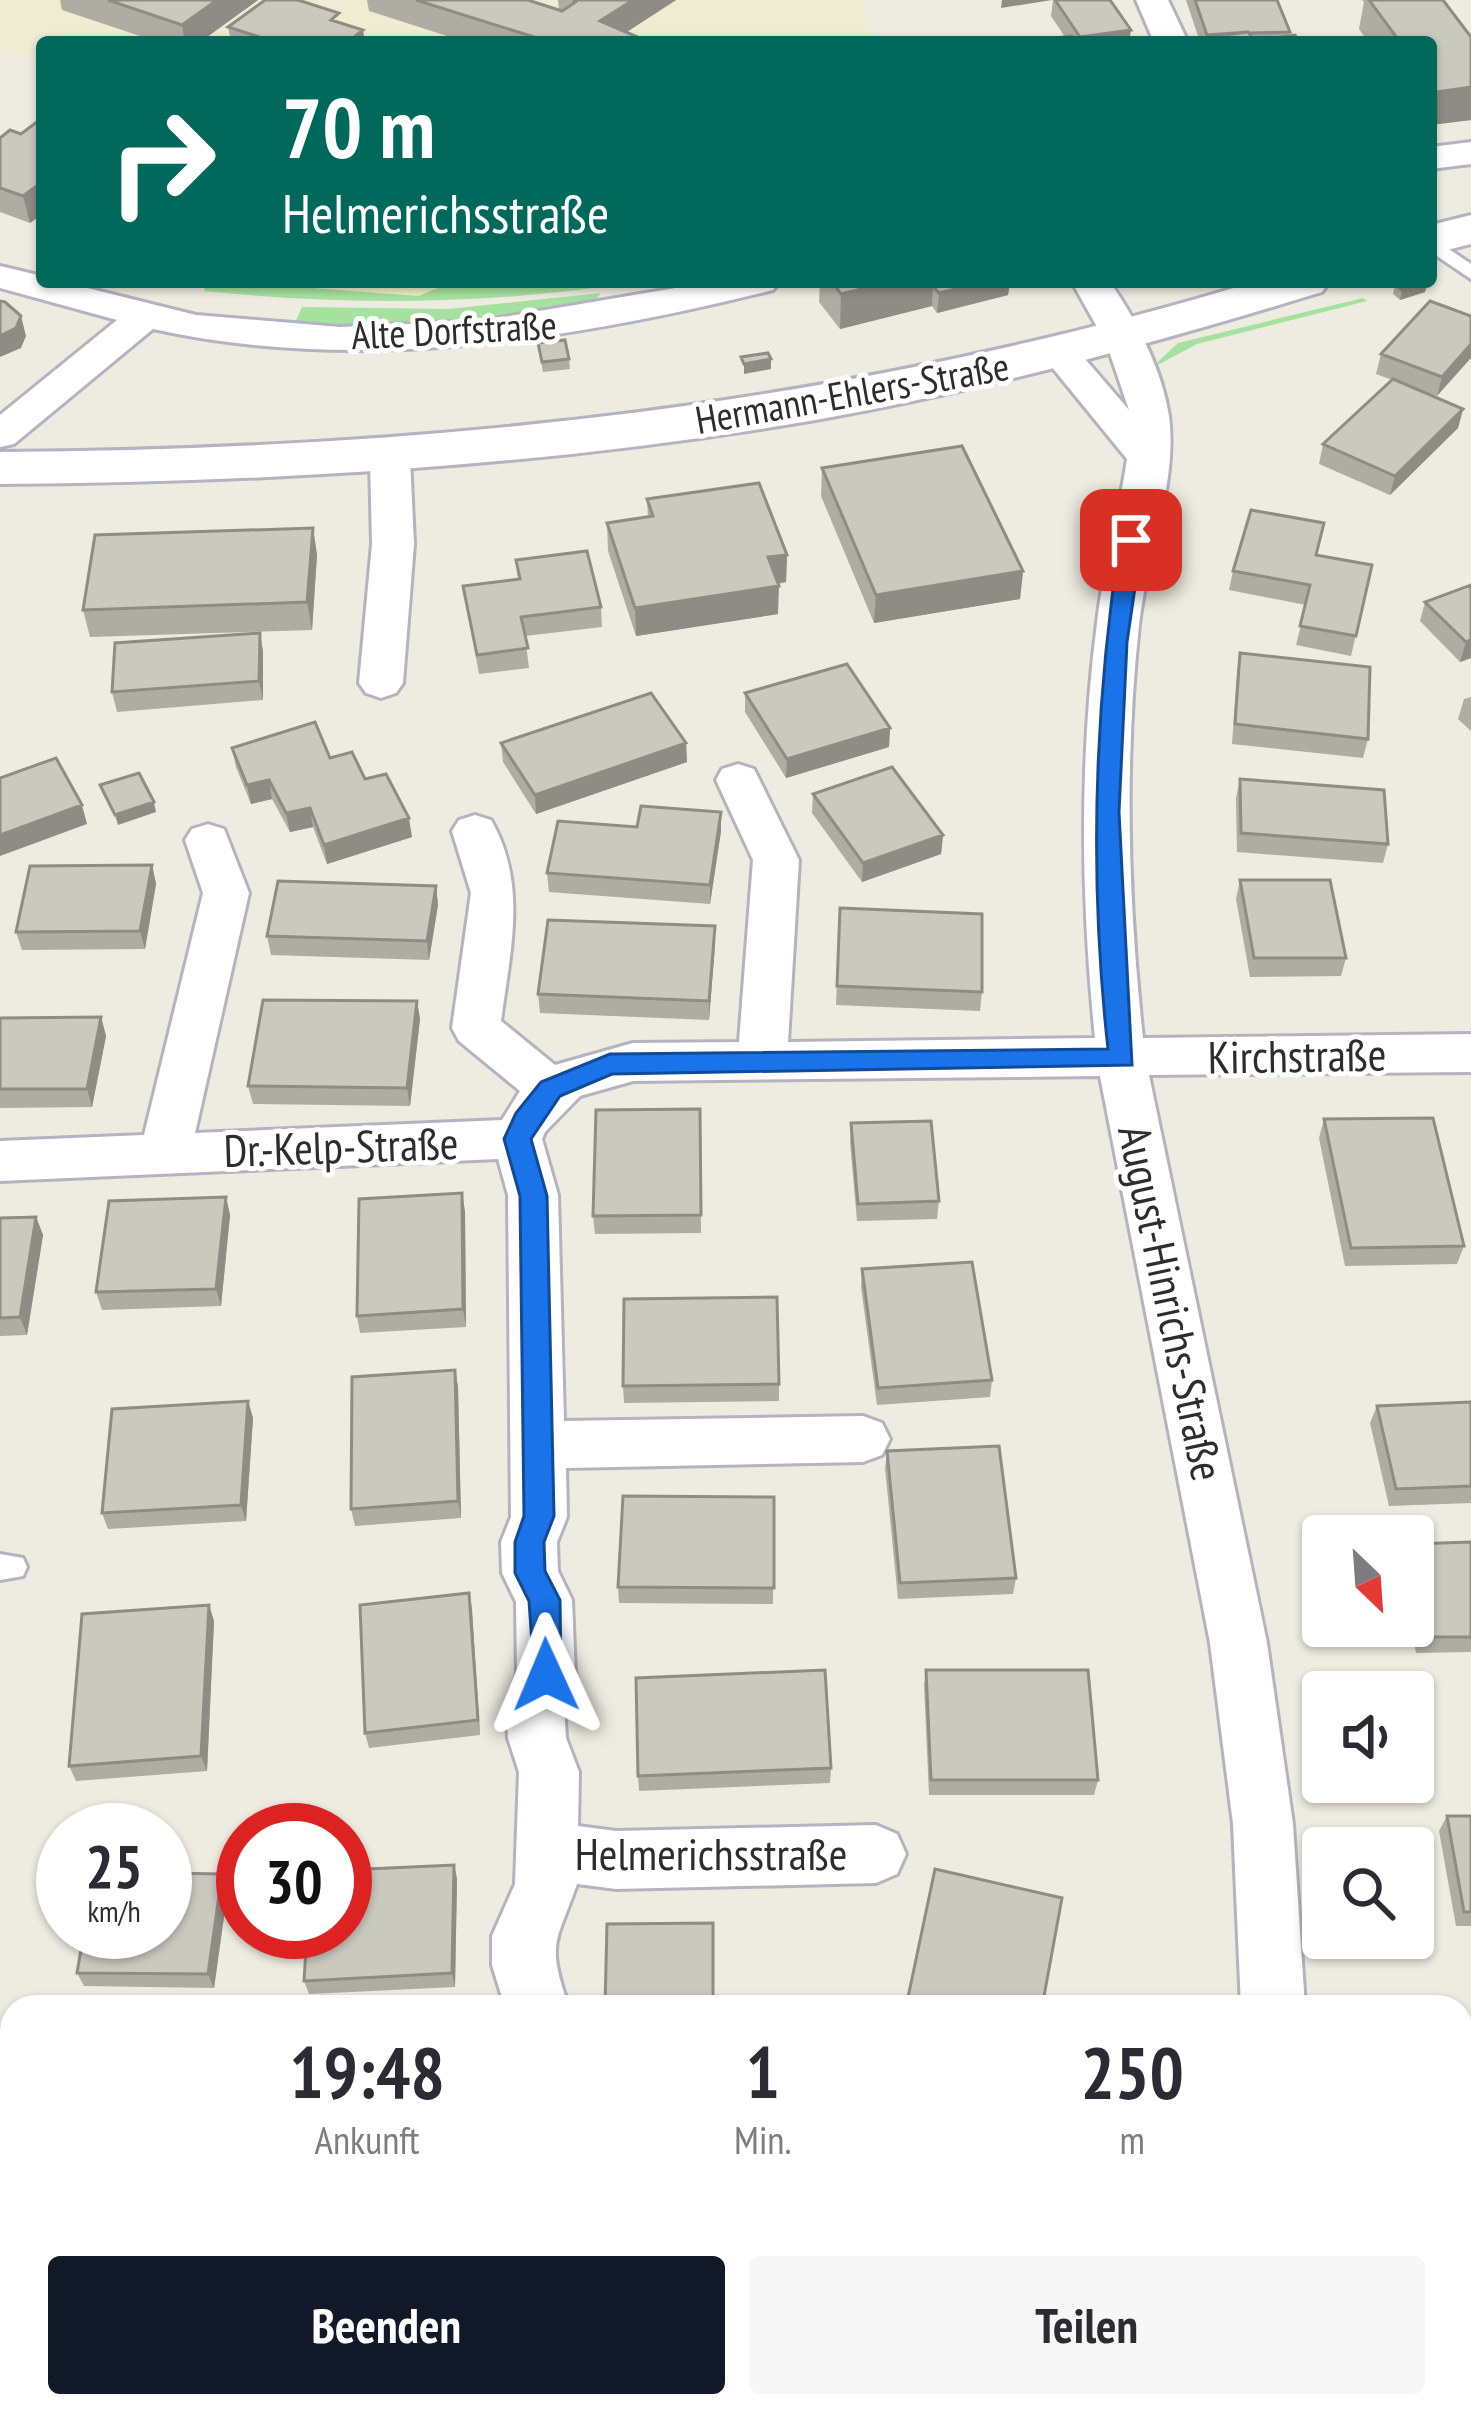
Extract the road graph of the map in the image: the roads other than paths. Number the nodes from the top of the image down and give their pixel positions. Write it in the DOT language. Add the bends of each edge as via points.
graph roads {
  1 [pos="1152,0"];
  2 [pos="1169,36"];
  3 [pos="1471,152"];
  4 [pos="1437,157"];
  5 [pos="0,277"];
  6 [pos="36,285"];
  7 [pos="50,288"];
  8 [pos="733,288"];
  9 [pos="1095,288"];
  10 [pos="1285,288"];
  11 [pos="144,317"];
  12 [pos="1120,337"];
  13 [pos="1060,353"];
  14 [pos="0,435"];
  15 [pos="1144,454"];
  16 [pos="390,457"];
  17 [pos="0,468"];
  18 [pos="381,683"];
  19 [pos="738,781"];
  20 [pos="475,831"];
  21 [pos="208,840"];
  22 [pos="1471,1053"];
  23 [pos="1123,1058"];
  24 [pos="762,1062"];
  25 [pos="551,1089"];
  26 [pos="518,1139"];
  27 [pos="164,1154"];
  28 [pos="0,1161"];
  29 [pos="863,1439"];
  30 [pos="539,1444"];
  31 [pos="546,1852"];
  32 [pos="876,1854"];
  33 [pos="533,1995"];
  34 [pos="1273,1995"];
  1 -- 2 [label="street"];
  3 -- 4 [label="street"];
  5 -- 6 [label="street, Alte Dorfstraße"];
  7 -- 11 [label="street, Alte Dorfstraße"];
  8 -- 11 [label="street, Alte Dorfstraße" via="562,326 451,336 291,334"];
  9 -- 12 [label="street"];
  10 -- 12 [label="street, Hermann-Ehlers-Straße"];
  11 -- 14 [label="street"];
  12 -- 13 [label="street, Hermann-Ehlers-Straße"];
  12 -- 15 [label="street, August-Hinrichs-Straße" via="1150,417"];
  13 -- 15 [label="street"];
  13 -- 16 [label="street, Hermann-Ehlers-Straße" via="748,416"];
  15 -- 23 [label="street, August-Hinrichs-Straße" via="1115,642 1108,790 1110,952"];
  16 -- 17 [label="street, Hermann-Ehlers-Straße"];
  16 -- 18 [label="street" via="393,544"];
  19 -- 24 [label="street" via="776,860"];
  20 -- 25 [label="street" via="494,893 476,1028"];
  21 -- 27 [label="street, Dr.-Kelp-Straße" via="226,893"];
  22 -- 23 [label="street, Kirchstraße"];
  23 -- 24 [label="street"];
  23 -- 34 [label="street, August-Hinrichs-Straße" via="1258,1752"];
  24 -- 25 [label="street" via="610,1064"];
  25 -- 26 [label="street"];
  26 -- 27 [label="street, Dr.-Kelp-Straße"];
  26 -- 30 [label="street, Helmerichsstraße" via="533,1196"];
  27 -- 28 [label="street, Dr.-Kelp-Straße"];
  29 -- 30 [label="street"];
  30 -- 31 [label="street, Helmerichsstraße" via="530,1573 544,1600 546,1675 535,1702 549,1772"];
  31 -- 32 [label="street, Helmerichsstraße" via="616,1860"];
  31 -- 33 [label="street, Helmerichsstraße" via="546,1886 523,1936"];
}
